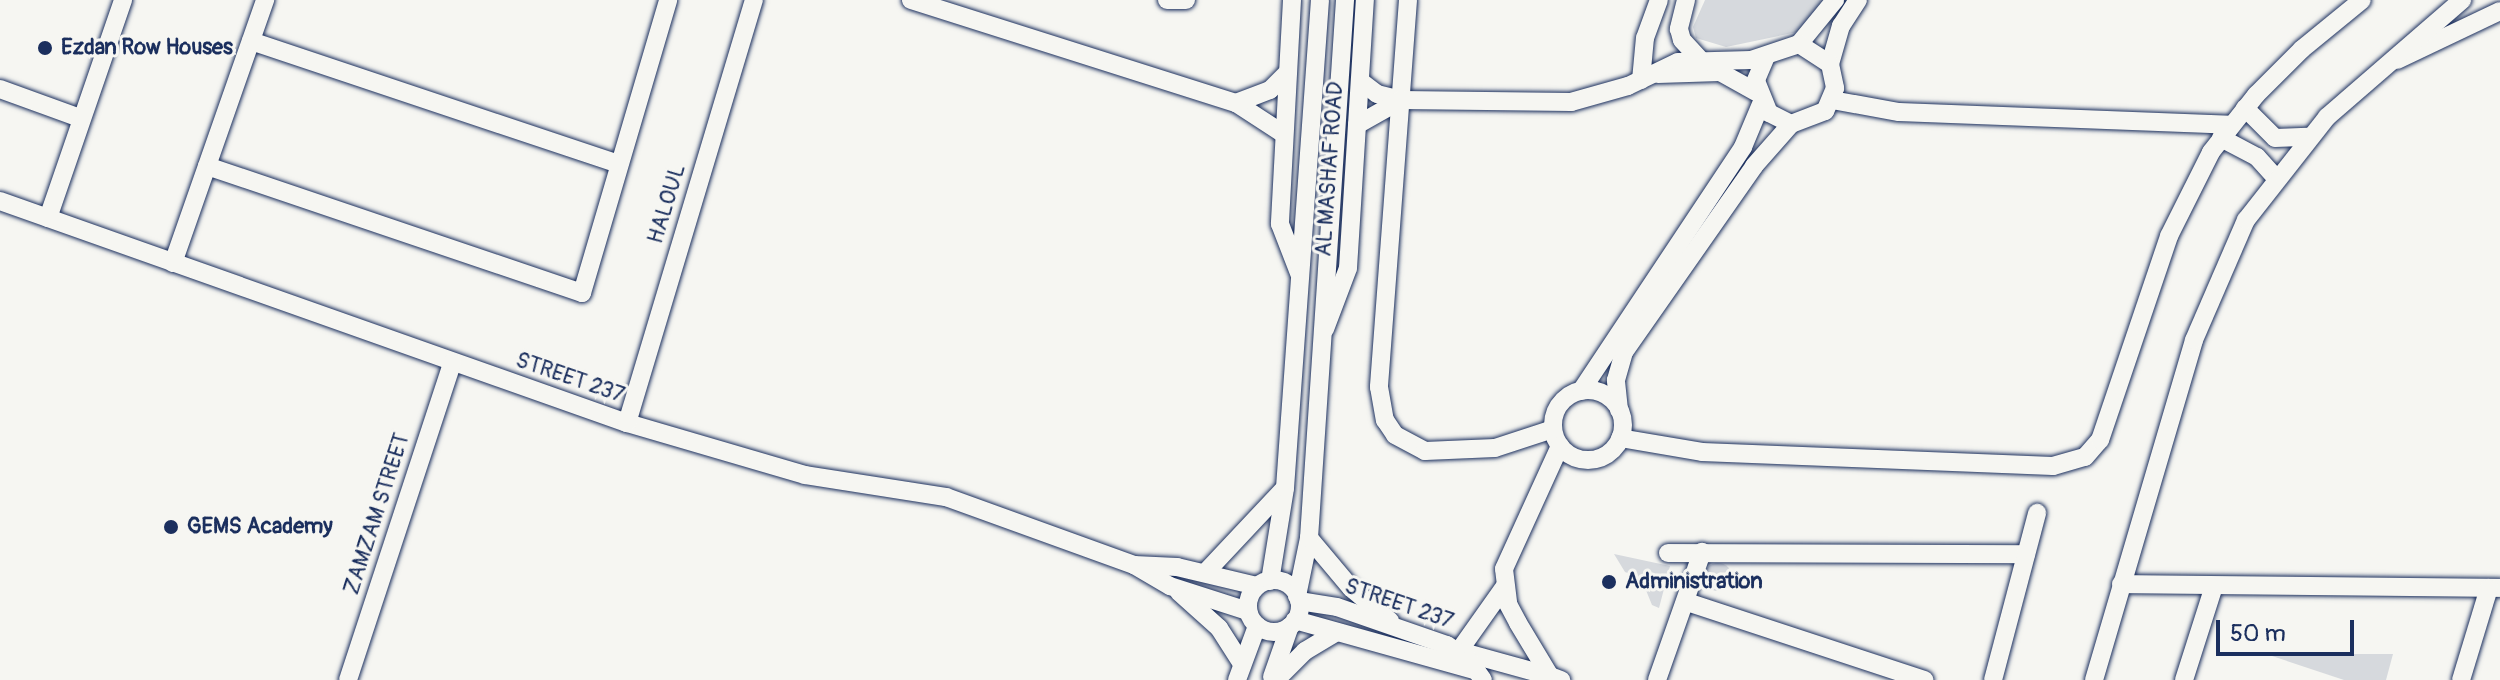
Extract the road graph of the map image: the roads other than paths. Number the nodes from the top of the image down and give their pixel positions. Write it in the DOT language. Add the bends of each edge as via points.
graph roads {
  1 [pos="123,0"];
  2 [pos="265,0"];
  3 [pos="668,0"];
  4 [pos="754,0"];
  5 [pos="911,0"];
  6 [pos="1167,0"];
  7 [pos="1186,0"];
  8 [pos="1292,0"];
  9 [pos="1320,0"];
  10 [pos="1345,0"];
  11 [pos="1365,0"];
  12 [pos="1408,0"];
  13 [pos="1659,0"];
  14 [pos="1686,0"];
  15 [pos="1835,0"];
  16 [pos="1858,0"];
  17 [pos="2362,0"];
  18 [pos="2462,0"];
  19 [pos="2500,11"];
  20 [pos="251,41"];
  21 [pos="1799,44"];
  22 [pos="1766,57"];
  23 [pos="1700,59"];
  24 [pos="2394,61"];
  25 [pos="1830,64"];
  26 [pos="1287,73"];
  27 [pos="1650,77"];
  28 [pos="1360,81"];
  29 [pos="0,89"];
  30 [pos="1758,98"];
  31 [pos="1401,100"];
  32 [pos="1832,100"];
  33 [pos="1236,103"];
  34 [pos="2245,108"];
  35 [pos="80,118"];
  36 [pos="1791,124"];
  37 [pos="1357,125"];
  38 [pos="2226,132"];
  39 [pos="1282,133"];
  40 [pos="2308,137"];
  41 [pos="618,164"];
  42 [pos="207,166"];
  43 [pos="2275,177"];
  44 [pos="0,201"];
  45 [pos="48,218"];
  46 [pos="173,263"];
  47 [pos="1301,280"];
  48 [pos="1322,335"];
  49 [pos="452,363"];
  50 [pos="1581,391"];
  51 [pos="1619,410"];
  52 [pos="627,423"];
  53 [pos="1556,438"];
  54 [pos="1620,438"];
  55 [pos="1285,488"];
  56 [pos="2037,513"];
  57 [pos="1309,538"];
  58 [pos="1702,552"];
  59 [pos="1668,553"];
  60 [pos="2026,554"];
  61 [pos="1134,565"];
  62 [pos="1205,573"];
  63 [pos="1264,583"];
  64 [pos="2121,584"];
  65 [pos="1170,586"];
  66 [pos="1505,586"];
  67 [pos="2494,588"];
  68 [pos="2213,589"];
  69 [pos="1692,604"];
  70 [pos="1295,611"];
  71 [pos="1252,618"];
  72 [pos="1402,630"];
  73 [pos="1337,632"];
  74 [pos="1459,651"];
  75 [pos="1240,672"];
  76 [pos="1479,675"];
  77 [pos="1556,678"];
  78 [pos="348,680"];
  79 [pos="1274,680"];
  80 [pos="1657,680"];
  81 [pos="1670,680"];
  82 [pos="1924,680"];
  83 [pos="1993,680"];
  84 [pos="2094,680"];
  85 [pos="2184,680"];
  86 [pos="2461,680"];
  1 -- 35 [label="street"];
  2 -- 20 [label="street"];
  3 -- 41 [label="street"];
  4 -- 52 [label="street, HALOUL"];
  5 -- 33 [label="street"];
  6 -- 7 [label="street"];
  8 -- 26 [label="street, AL MASHAF ROAD"];
  9 -- 47 [label="street, AL MASHAF ROAD"];
  10 -- 48 [label="street, AL MASHAF ROAD"];
  11 -- 28 [label="street, AL MASHAF ROAD"];
  12 -- 31 [label="street"];
  13 -- 27 [label="street" via="1645,38"];
  14 -- 23 [label="street" via="1679,29"];
  15 -- 21 [label="street"];
  16 -- 25 [label="street" via="1835,38"];
  17 -- 34 [label="street" via="2302,49"];
  18 -- 24 [label="street" via="2418,33"];
  19 -- 24 [label="street"];
  20 -- 41 [label="street"];
  20 -- 42 [label="street"];
  21 -- 22 [label="street"];
  21 -- 25 [label="street"];
  22 -- 23 [label="street"];
  22 -- 30 [label="street"];
  23 -- 27 [label="street" via="1678,62"];
  24 -- 40 [label="street"];
  25 -- 32 [label="street"];
  26 -- 33 [label="street" via="1270,90"];
  26 -- 39 [label="street, AL MASHAF ROAD"];
  27 -- 30 [label="street" via="1720,72"];
  27 -- 31 [label="street" via="1571,102"];
  28 -- 31 [label="street" via="1377,94"];
  28 -- 37 [label="street, AL MASHAF ROAD"];
  29 -- 35 [label="street"];
  30 -- 36 [label="street"];
  30 -- 50 [label="street" via="1743,147"];
  31 -- 37 [label="street"];
  31 -- 53 [label="street" via="1379,387 1385,420 1395,435 1425,451"];
  32 -- 36 [label="street" via="1815,118"];
  32 -- 38 [label="street" via="1882,111"];
  33 -- 39 [label="street"];
  34 -- 38 [label="street"];
  34 -- 40 [label="street" via="2275,138"];
  35 -- 45 [label="street"];
  36 -- 51 [label="street" via="1754,166 1624,352 1616,380"];
  37 -- 48 [label="street, AL MASHAF ROAD" via="1348,268 1343,293"];
  38 -- 43 [label="street"];
  38 -- 54 [label="street" via="2169,236 2100,440 2075,463 1694,452"];
  39 -- 47 [label="street, AL MASHAF ROAD" via="1280,224"];
  40 -- 43 [label="street"];
  41 -- 42 [label="street" via="582,293"];
  42 -- 46 [label="street"];
  43 -- 64 [label="street" via="2246,220 2208,299"];
  44 -- 45 [label="street, STREET 237"];
  45 -- 46 [label="street, STREET 237"];
  46 -- 49 [label="street, STREET 237"];
  47 -- 55 [label="street, AL MASHAF ROAD"];
  48 -- 57 [label="street, AL MASHAF ROAD"];
  49 -- 52 [label="street, STREET 237"];
  49 -- 78 [label="street, ZAMZAM STREET"];
  50 -- 51 [label="street" via="1599,392"];
  50 -- 53 [label="street" via="1559,404"];
  51 -- 54 [label="street"];
  52 -- 61 [label="street, STREET 237" via="805,475 946,497"];
  53 -- 54 [label="street" via="1575,457 1592,459 1609,453"];
  53 -- 66 [label="street" via="1509,554"];
  55 -- 62 [label="street"];
  55 -- 63 [label="street, AL MASHAF ROAD"];
  56 -- 60 [label="street"];
  57 -- 70 [label="street, AL MASHAF ROAD"];
  57 -- 72 [label="street" via="1351,588"];
  58 -- 59 [label="street"];
  58 -- 60 [label="street"];
  58 -- 69 [label="street"];
  60 -- 83 [label="street"];
  61 -- 62 [label="street, STREET 237"];
  61 -- 65 [label="street, STREET 237"];
  62 -- 63 [label="street, STREET 237"];
  63 -- 70 [label="street, STREET 237" via="1283,582"];
  63 -- 71 [label="street, AL MASHAF ROAD"];
  64 -- 68 [label="street"];
  64 -- 84 [label="street"];
  65 -- 71 [label="street, STREET 237"];
  65 -- 75 [label="street" via="1219,628"];
  66 -- 74 [label="street"];
  66 -- 77 [label="street" via="1518,623"];
  67 -- 68 [label="street"];
  67 -- 86 [label="street"];
  68 -- 85 [label="street"];
  69 -- 80 [label="street"];
  69 -- 81 [label="street"];
  69 -- 82 [label="street"];
  70 -- 71 [label="street, STREET 237" via="1273,632"];
  70 -- 72 [label="street, STREET 237" via="1337,607"];
  70 -- 73 [label="street, STREET 237"];
  70 -- 79 [label="street, AL MASHAF ROAD"];
  71 -- 75 [label="street"];
  72 -- 74 [label="street, STREET 237"];
  73 -- 76 [label="street, STREET 237"];
  73 -- 79 [label="street" via="1305,651"];
  74 -- 76 [label="street, STREET 237"];
  74 -- 77 [label="street"];
}
